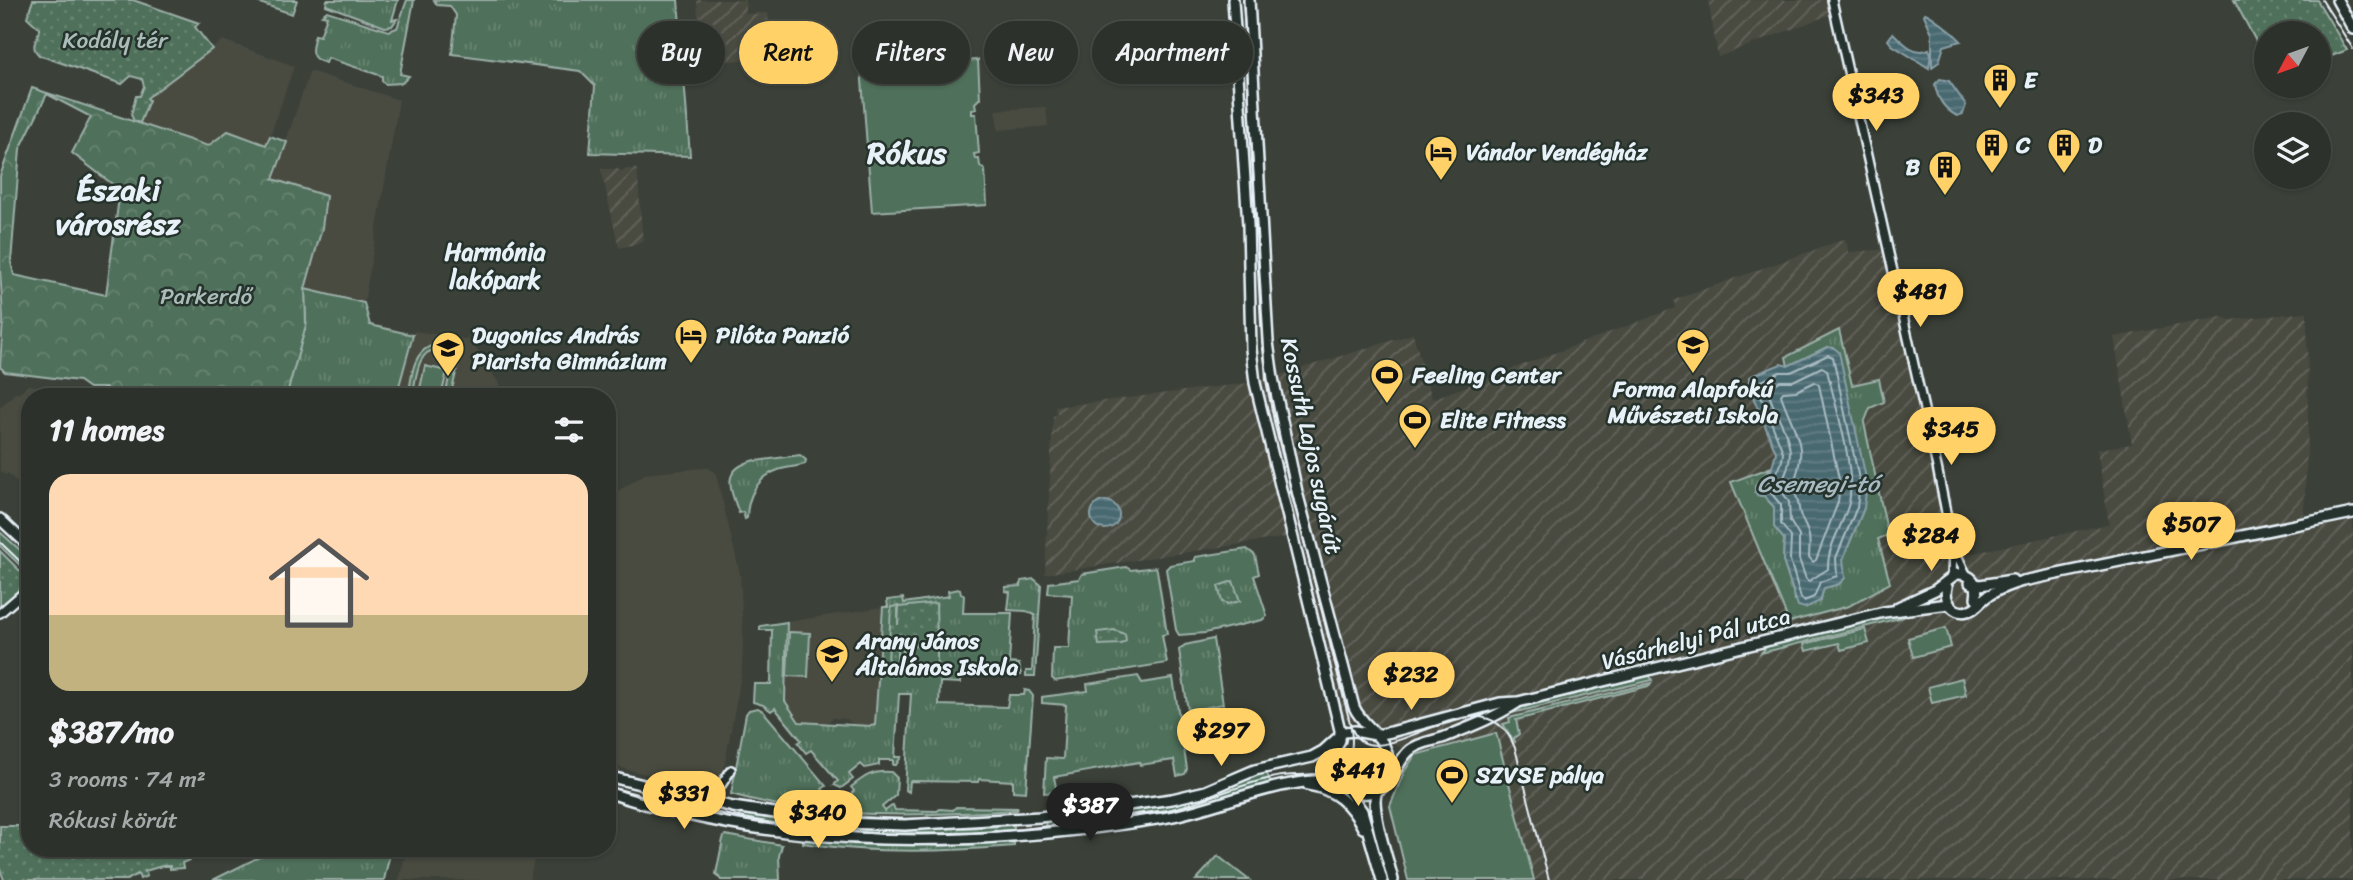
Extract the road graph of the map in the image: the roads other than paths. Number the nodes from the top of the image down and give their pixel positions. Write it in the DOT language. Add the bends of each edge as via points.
graph roads {
  1 [pos="1233,0"];
  2 [pos="1249,0"];
  3 [pos="1832,0"];
  4 [pos="2337,0"];
  5 [pos="2353,29"];
  6 [pos="2353,513"];
  7 [pos="0,519"];
  8 [pos="21,539"];
  9 [pos="1953,547"];
  10 [pos="1972,580"];
  11 [pos="2023,580"];
  12 [pos="1950,581"];
  13 [pos="2001,589"];
  14 [pos="21,595"];
  15 [pos="1922,597"];
  16 [pos="1976,598"];
  17 [pos="1948,602"];
  18 [pos="1884,612"];
  19 [pos="0,613"];
  20 [pos="1518,702"];
  21 [pos="1341,733"];
  22 [pos="1376,735"];
  23 [pos="731,770"];
  24 [pos="616,778"];
  25 [pos="1298,783"];
  26 [pos="1345,786"];
  27 [pos="1377,791"];
  28 [pos="616,795"];
  29 [pos="691,798"];
  30 [pos="1373,848"];
  31 [pos="1382,880"];
  32 [pos="1393,880"];
  1 -- 21 [label="main road, Kossuth Lajos sugárút" via="1252,365"];
  2 -- 22 [label="main road, Kossuth Lajos sugárút" via="1272,378 1300,505 1354,707"];
  3 -- 9 [label="street"];
  4 -- 5 [label="main road"];
  6 -- 11 [label="main road, Vásárhelyi Pál utca"];
  7 -- 8 [label="main road"];
  9 -- 10 [label="street"];
  9 -- 12 [label="street"];
  10 -- 11 [label="main road, Vásárhelyi Pál utca"];
  10 -- 12 [label="main road, Vásárhelyi Pál utca"];
  10 -- 12 [label="main road, Vásárhelyi Pál utca"];
  10 -- 16 [label="main road"];
  11 -- 13 [label="main road, Vásárhelyi Pál utca"];
  12 -- 15 [label="main road, Vásárhelyi Pál utca"];
  12 -- 15 [label="main road, Vásárhelyi Pál utca"];
  12 -- 17 [label="main road"];
  13 -- 16 [label="main road, Vásárhelyi Pál utca"];
  13 -- 17 [label="main road, Vásárhelyi Pál utca" via="1968,611 1958,611"];
  14 -- 19 [label="street"];
  15 -- 18 [label="main road, Vásárhelyi Pál utca"];
  16 -- 17 [label="main road, Vásárhelyi Pál utca" via="1964,605"];
  17 -- 18 [label="main road, Vásárhelyi Pál utca"];
  18 -- 20 [label="main road, Vásárhelyi Pál utca"];
  20 -- 22 [label="main road, Vásárhelyi Pál utca"];
  20 -- 27 [label="main road, Vásárhelyi Pál utca" via="1486,721 1414,747 1388,784"];
  21 -- 22 [label="main road" via="1354,730"];
  21 -- 26 [label="main road, Kossuth Lajos sugárút" via="1332,766"];
  21 -- 29 [label="main road" via="1312,757 1255,770 1206,791 1040,817 872,825 786,816"];
  22 -- 27 [label="main road, Kossuth Lajos sugárút" via="1388,760"];
  23 -- 29 [label="street" via="718,790"];
  24 -- 29 [label="main road"];
  25 -- 26 [label="main road" via="1329,781"];
  25 -- 28 [label="main road" via="1163,818 960,840 774,830 699,819"];
  25 -- 30 [label="main road" via="1324,788 1339,797 1357,816"];
  26 -- 27 [label="main road" via="1359,793"];
  26 -- 30 [label="main road, Kossuth Lajos sugárút" via="1362,811"];
  27 -- 32 [label="main road, Kossuth Lajos sugárút" via="1378,820"];
  30 -- 31 [label="main road, Kossuth Lajos sugárút"];
}
